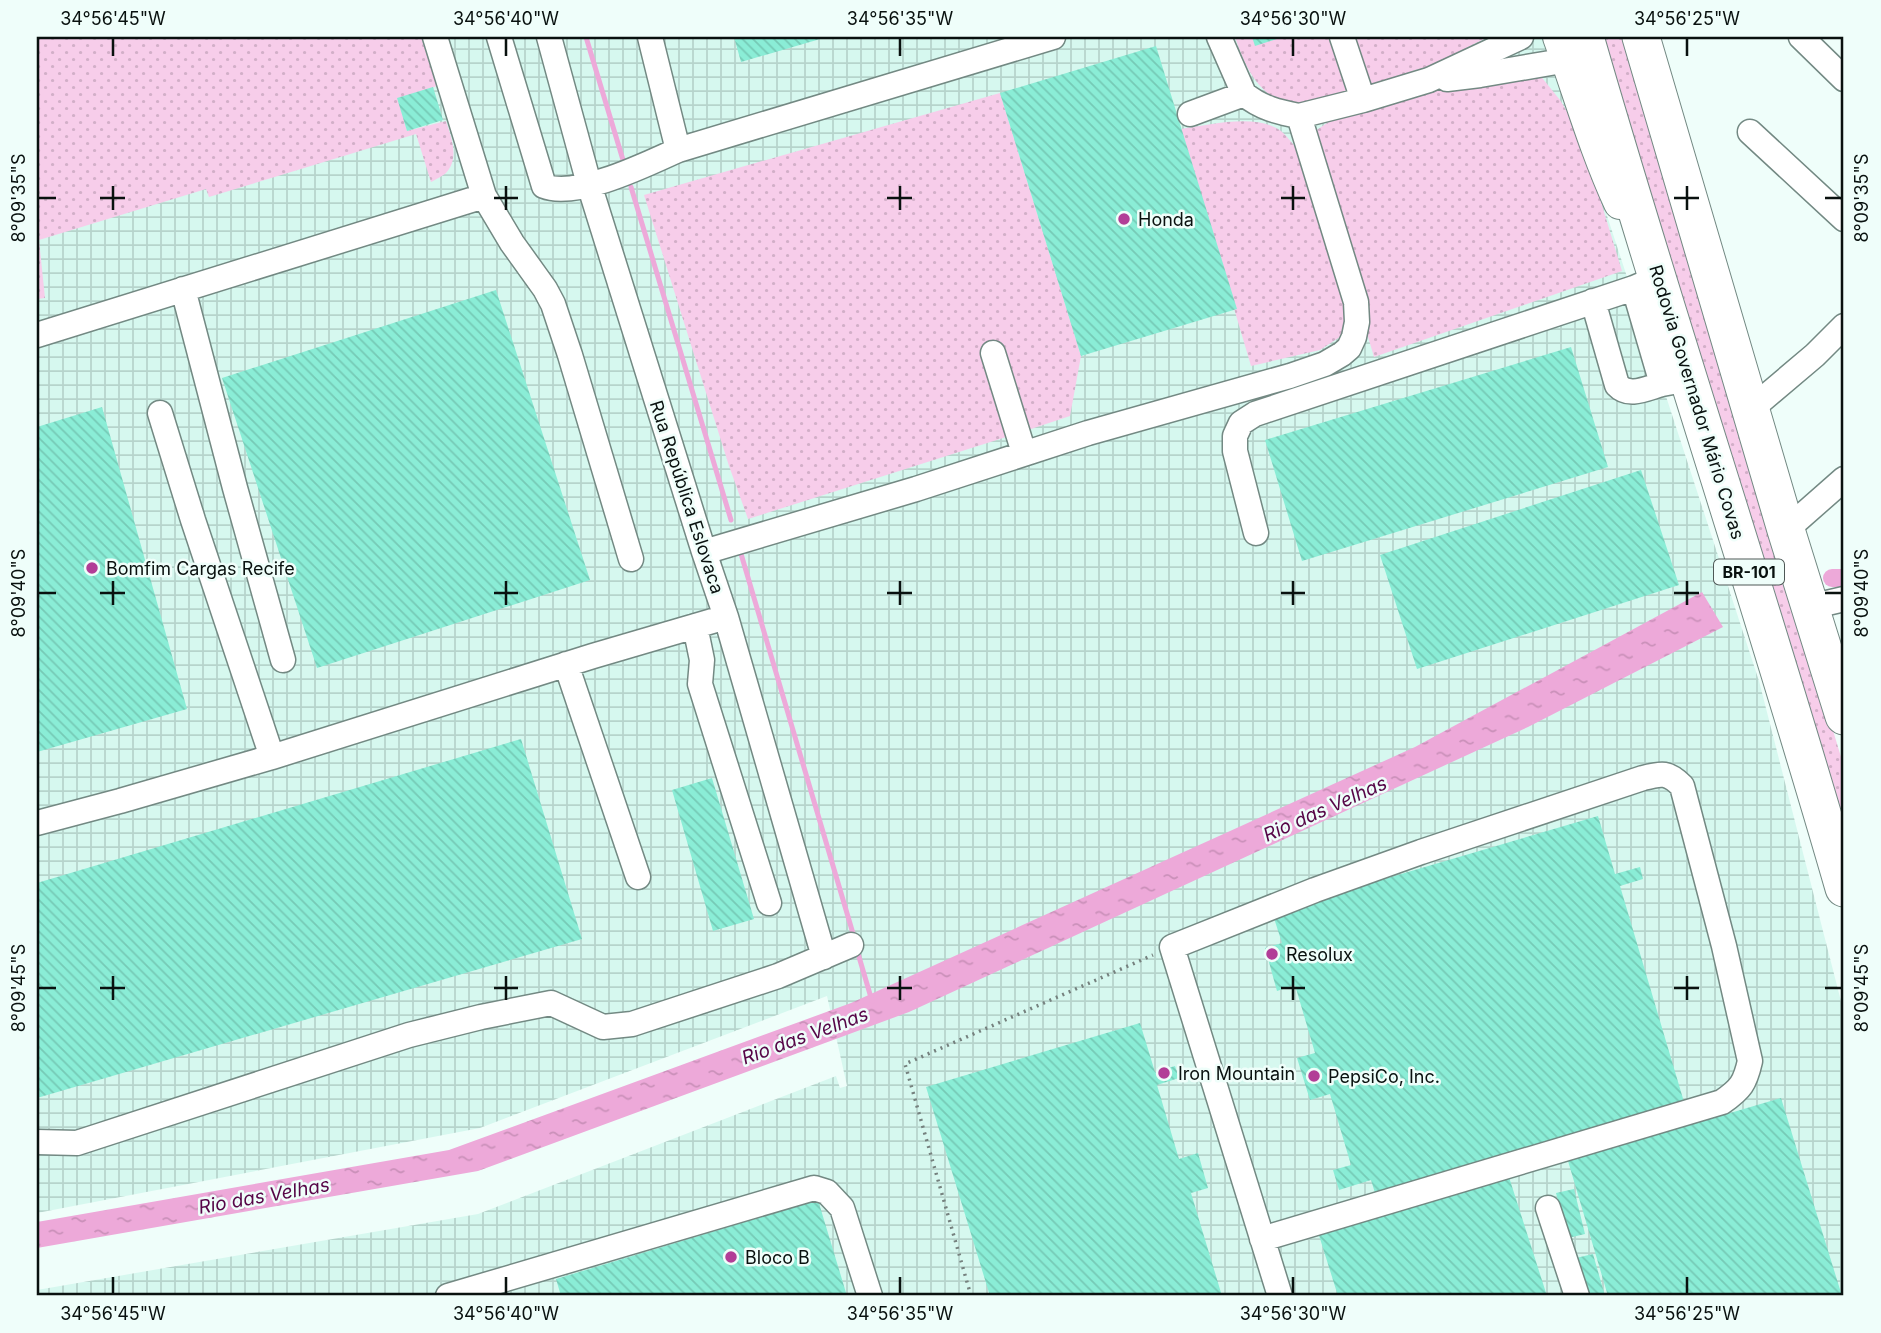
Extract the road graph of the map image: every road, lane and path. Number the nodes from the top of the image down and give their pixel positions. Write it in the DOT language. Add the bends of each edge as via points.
graph roads {
  1 [pos="435,37"];
  2 [pos="499,37"];
  3 [pos="549,37"];
  4 [pos="650,37"];
  5 [pos="1052,37"];
  6 [pos="1219,37"];
  7 [pos="1342,37"];
  8 [pos="1521,37"];
  9 [pos="1641,37"];
  10 [pos="1658,37"];
  11 [pos="1801,37"];
  12 [pos="1571,45"];
  13 [pos="1844,79"];
  14 [pos="1429,80"];
  15 [pos="1244,94"];
  16 [pos="1363,100"];
  17 [pos="1190,114"];
  18 [pos="1299,116"];
  19 [pos="1666,124"];
  20 [pos="1750,132"];
  21 [pos="678,150"];
  22 [pos="589,184"];
  23 [pos="484,196"];
  24 [pos="1844,219"];
  25 [pos="1648,274"];
  26 [pos="183,289"];
  27 [pos="1593,301"];
  28 [pos="1844,326"];
  29 [pos="37,335"];
  30 [pos="993,353"];
  31 [pos="1675,382"];
  32 [pos="1750,410"];
  33 [pos="160,413"];
  34 [pos="1024,453"];
  35 [pos="1844,479"];
  36 [pos="1786,530"];
  37 [pos="1256,533"];
  38 [pos="704,552"];
  39 [pos="631,559"];
  40 [pos="1827,603"];
  41 [pos="726,617"];
  42 [pos="695,626"];
  43 [pos="283,660"];
  44 [pos="566,664"];
  45 [pos="1844,716"];
  46 [pos="272,757"];
  47 [pos="37,823"];
  48 [pos="638,877"];
  49 [pos="1844,888"];
  50 [pos="769,903"];
  51 [pos="851,945"];
  52 [pos="1172,947"];
  53 [pos="824,957"];
  54 [pos="37,1142"];
  55 [pos="1548,1208"];
  56 [pos="1262,1239"];
  57 [pos="502,1289"];
  58 [pos="447,1296"];
  59 [pos="870,1296"];
  60 [pos="971,1296"];
  61 [pos="1280,1296"];
  62 [pos="1577,1296"];
  1 -- 23 [label="street"];
  2 -- 22 [label="street" via="544,186 570,189"];
  3 -- 22 [label="street, Rua República Eslovaca"];
  4 -- 21 [label="street"];
  5 -- 21 [label="street"];
  6 -- 15 [label="street"];
  7 -- 16 [label="street"];
  8 -- 14 [label="street"];
  9 -- 19 [label="highway, BR-101"];
  10 -- 19 [label="main road"];
  11 -- 13 [label="street"];
  12 -- 14 [label="street" via="1480,75"];
  12 -- 25 [label="highway, Rodovia Governador Mário Covas / BR-101" via="1615,139"];
  14 -- 16 [label="street"];
  15 -- 17 [label="street"];
  15 -- 18 [label="street" via="1277,112"];
  16 -- 18 [label="street"];
  18 -- 34 [label="street" via="1356,302 1357,322 1349,348 1325,364 1290,376"];
  19 -- 32 [label="highway, BR-101"];
  20 -- 24 [label="street"];
  21 -- 22 [label="street"];
  22 -- 38 [label="street, Rua República Eslovaca"];
  23 -- 26 [label="street"];
  23 -- 39 [label="street" via="553,304"];
  25 -- 27 [label="street"];
  25 -- 31 [label="highway, Rodovia Governador Mário Covas / BR-101"];
  26 -- 29 [label="street"];
  26 -- 43 [label="street"];
  27 -- 31 [label="street" via="1617,385 1623,391"];
  27 -- 37 [label="street" via="1255,414 1241,423 1235,451"];
  28 -- 32 [label="street"];
  30 -- 34 [label="street"];
  31 -- 49 [label="highway, Rodovia Governador Mário Covas / BR-101" via="1796,720"];
  32 -- 36 [label="highway, BR-101"];
  33 -- 46 [label="street"];
  34 -- 38 [label="street"];
  35 -- 36 [label="street"];
  36 -- 40 [label="highway, BR-101"];
  38 -- 41 [label="street, Rua República Eslovaca"];
  40 -- 45 [label="highway, BR-101"];
  41 -- 42 [label="street"];
  41 -- 53 [label="street, Rua República Eslovaca"];
  42 -- 44 [label="street"];
  42 -- 50 [label="street" via="702,660 700,684"];
  44 -- 46 [label="street"];
  44 -- 48 [label="street"];
  46 -- 47 [label="street"];
  51 -- 53 [label="street"];
  52 -- 56 [label="street"];
  52 -- 56 [label="street" via="1315,890 1643,778 1672,776 1682,786 1750,1061 1746,1080 1737,1092 1722,1102"];
  52 -- 60 [label="path" via="905,1064"];
  53 -- 54 [label="street" via="632,1024 603,1027 551,1003 409,1035 78,1143"];
  55 -- 62 [label="street"];
  56 -- 61 [label="street"];
  57 -- 58 [label="street"];
  57 -- 59 [label="street" via="814,1188 827,1192 842,1208"];
}
